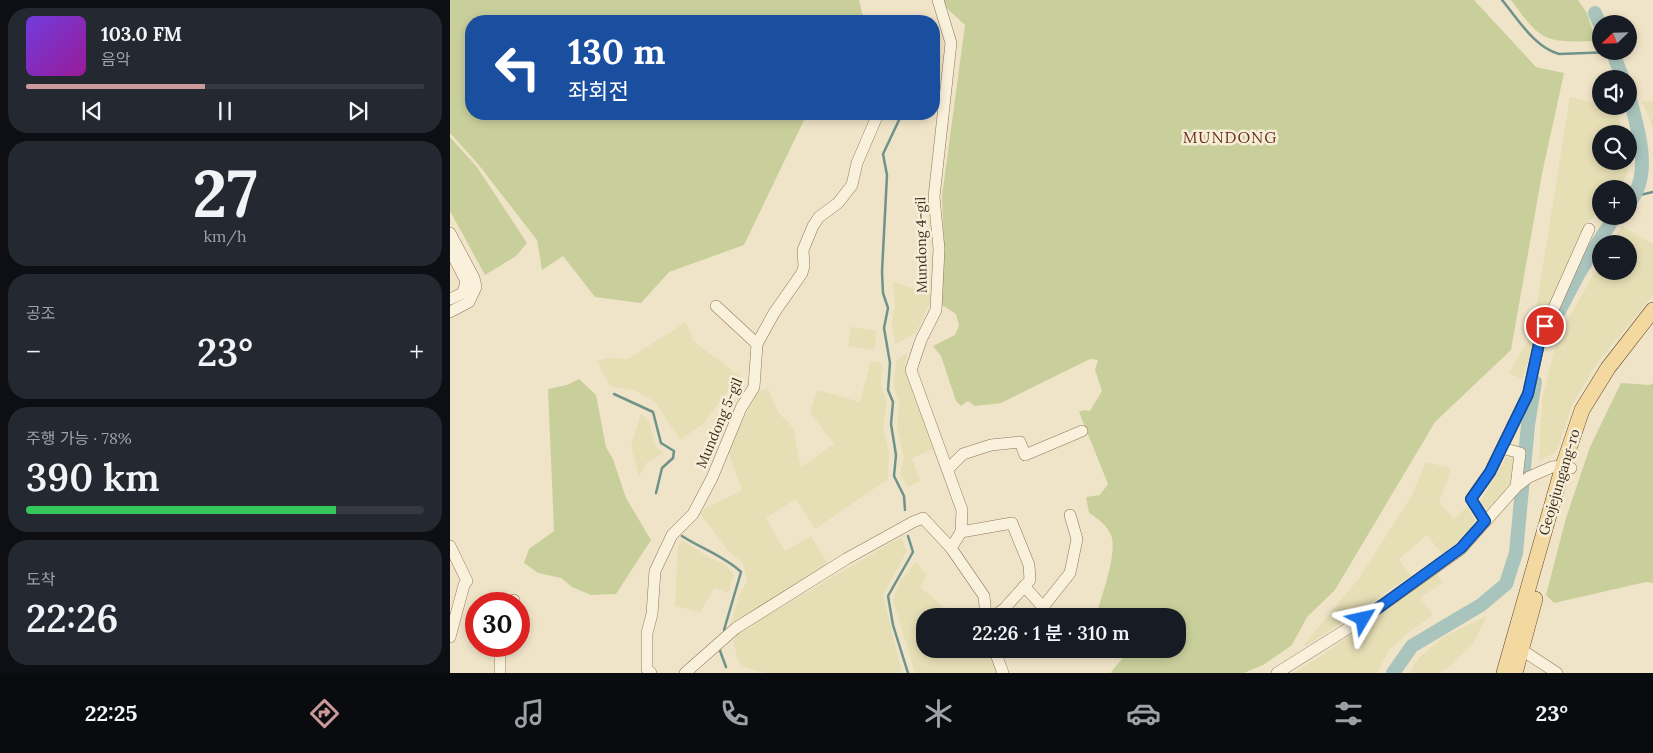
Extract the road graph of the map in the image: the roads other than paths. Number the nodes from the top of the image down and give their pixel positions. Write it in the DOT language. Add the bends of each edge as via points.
graph roads {
  1 [pos="938,0"];
  2 [pos="938,15"];
  3 [pos="940,24"];
  4 [pos="875,120"];
  5 [pos="1589,229"];
  6 [pos="450,232"];
  7 [pos="450,250"];
  8 [pos="450,299"];
  9 [pos="716,306"];
  10 [pos="1653,310"];
  11 [pos="450,312"];
  12 [pos="1653,326"];
  13 [pos="757,344"];
  14 [pos="1082,431"];
  15 [pos="1502,448"];
  16 [pos="1567,467"];
  17 [pos="948,469"];
  18 [pos="1516,487"];
  19 [pos="1070,515"];
  20 [pos="1485,521"];
  21 [pos="960,532"];
  22 [pos="450,546"];
  23 [pos="951,548"];
  24 [pos="1024,586"];
  25 [pos="985,608"];
  26 [pos="1005,608"];
  27 [pos="450,637"];
  28 [pos="1517,648"];
  29 [pos="500,657"];
  30 [pos="997,658"];
  31 [pos="500,673"];
  32 [pos="650,673"];
  33 [pos="685,673"];
  34 [pos="1003,673"];
  35 [pos="1277,673"];
  36 [pos="1504,673"];
  37 [pos="1515,673"];
  38 [pos="1557,673"];
  1 -- 2 [label="street, Mundong 4-gil"];
  3 -- 17 [label="street, Mundong 4-gil" via="951,43 934,197 939,249 936,310 920,340 911,370"];
  4 -- 13 [label="street, Mundong 5-gil" via="857,163 852,185 813,226 803,250 802,273"];
  5 -- 15 [label="street" via="1540,339 1528,394"];
  6 -- 11 [label="street" via="476,287 469,302"];
  7 -- 8 [label="street" via="466,281 463,293"];
  9 -- 13 [label="street"];
  10 -- 16 [label="main road, Geojejungang-ro" via="1608,368 1582,410"];
  12 -- 16 [label="main road, Geojejungang-ro" via="1620,366 1595,406"];
  13 -- 32 [label="street, Mundong 5-gil" via="754,388 741,408 693,514 672,535 655,571 652,614 647,633 647,669"];
  14 -- 17 [label="street" via="1025,455 1020,442 991,446 963,454"];
  15 -- 18 [label="street" via="1520,453"];
  15 -- 20 [label="street" via="1471,499"];
  16 -- 18 [label="street" via="1537,474"];
  16 -- 28 [label="main road, Geojejungang-ro"];
  17 -- 21 [label="street, Mundong 4-gil" via="962,510"];
  18 -- 20 [label="street"];
  19 -- 24 [label="street" via="1077,539 1070,573 1043,607"];
  20 -- 35 [label="street" via="1473,537 1445,561 1363,619"];
  21 -- 23 [label="street, Mundong 4-gil"];
  21 -- 24 [label="street" via="1012,523 1029,565 1030,580"];
  22 -- 27 [label="street" via="467,581"];
  23 -- 25 [label="street" via="984,596"];
  23 -- 33 [label="street" via="922,518 913,522 846,559 736,628"];
  24 -- 26 [label="street"];
  28 -- 36 [label="main road, Geojejungang-ro"];
  28 -- 37 [label="main road, Geojejungang-ro"];
  28 -- 38 [label="street"];
  29 -- 31 [label="street"];
  30 -- 34 [label="street"];
}
